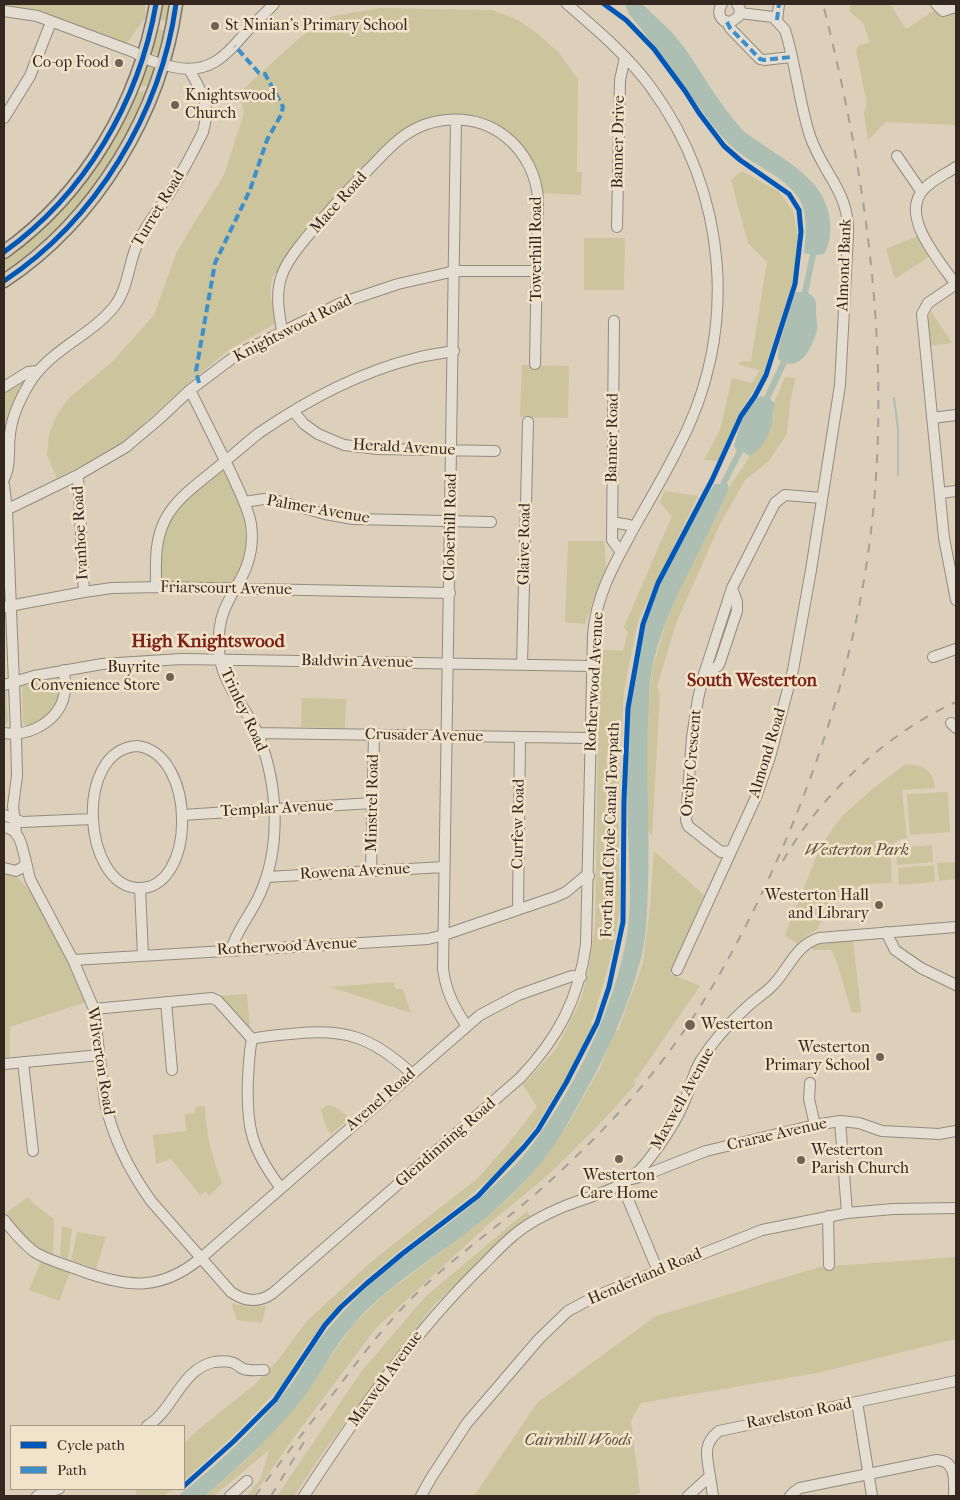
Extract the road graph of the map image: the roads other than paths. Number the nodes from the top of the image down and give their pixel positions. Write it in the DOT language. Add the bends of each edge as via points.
graph roads {
  1 [pos="156,4"];
  2 [pos="176,4"];
  3 [pos="274,4"];
  4 [pos="567,4"];
  5 [pos="722,4"];
  6 [pos="779,4"];
  7 [pos="936,4"];
  8 [pos="956,7"];
  9 [pos="738,8"];
  10 [pos="4,11"];
  11 [pos="777,20"];
  12 [pos="51,22"];
  13 [pos="727,22"];
  14 [pos="140,54"];
  15 [pos="625,57"];
  16 [pos="791,57"];
  17 [pos="164,62"];
  18 [pos="189,69"];
  19 [pos="4,118"];
  20 [pos="456,120"];
  21 [pos="896,156"];
  22 [pos="956,167"];
  23 [pos="921,191"];
  24 [pos="618,227"];
  25 [pos="4,252"];
  26 [pos="455,271"];
  27 [pos="537,271"];
  28 [pos="4,281"];
  29 [pos="956,285"];
  30 [pos="614,321"];
  31 [pos="282,331"];
  32 [pos="454,351"];
  33 [pos="535,364"];
  34 [pos="37,371"];
  35 [pos="841,375"];
  36 [pos="4,387"];
  37 [pos="190,390"];
  38 [pos="294,412"];
  39 [pos="956,415"];
  40 [pos="932,418"];
  41 [pos="528,422"];
  42 [pos="452,450"];
  43 [pos="495,451"];
  44 [pos="225,461"];
  45 [pos="78,475"];
  46 [pos="4,478"];
  47 [pos="4,484"];
  48 [pos="956,491"];
  49 [pos="940,493"];
  50 [pos="822,498"];
  51 [pos="244,502"];
  52 [pos="5,510"];
  53 [pos="451,521"];
  54 [pos="491,522"];
  55 [pos="612,522"];
  56 [pos="629,525"];
  57 [pos="620,552"];
  58 [pos="953,566"];
  59 [pos="156,588"];
  60 [pos="236,589"];
  61 [pos="84,592"];
  62 [pos="450,593"];
  63 [pos="956,600"];
  64 [pos="7,607"];
  65 [pos="956,649"];
  66 [pos="933,657"];
  67 [pos="220,660"];
  68 [pos="448,664"];
  69 [pos="522,665"];
  70 [pos="593,666"];
  71 [pos="64,670"];
  72 [pos="14,682"];
  73 [pos="4,685"];
  74 [pos="4,733"];
  75 [pos="257,733"];
  76 [pos="16,734"];
  77 [pos="374,735"];
  78 [pos="447,735"];
  79 [pos="520,737"];
  80 [pos="591,738"];
  81 [pos="372,803"];
  82 [pos="274,809"];
  83 [pos="182,814"];
  84 [pos="7,819"];
  85 [pos="92,819"];
  86 [pos="731,850"];
  87 [pos="26,862"];
  88 [pos="444,867"];
  89 [pos="4,868"];
  90 [pos="16,871"];
  91 [pos="372,871"];
  92 [pos="589,876"];
  93 [pos="267,878"];
  94 [pos="30,879"];
  95 [pos="140,888"];
  96 [pos="518,910"];
  97 [pos="956,927"];
  98 [pos="886,932"];
  99 [pos="444,935"];
  100 [pos="231,950"];
  101 [pos="143,956"];
  102 [pos="73,960"];
  103 [pos="677,970"];
  104 [pos="581,977"];
  105 [pos="956,985"];
  106 [pos="166,1002"];
  107 [pos="94,1009"];
  108 [pos="466,1025"];
  109 [pos="252,1039"];
  110 [pos="100,1054"];
  111 [pos="23,1062"];
  112 [pos="4,1064"];
  113 [pos="172,1070"];
  114 [pos="411,1073"];
  115 [pos="810,1083"];
  116 [pos="840,1121"];
  117 [pos="814,1125"];
  118 [pos="956,1130"];
  119 [pos="33,1151"];
  120 [pos="626,1182"];
  121 [pos="280,1187"];
  122 [pos="956,1208"];
  123 [pos="847,1213"];
  124 [pos="828,1216"];
  125 [pos="4,1220"];
  126 [pos="201,1258"];
  127 [pos="829,1265"];
  128 [pos="658,1271"];
  129 [pos="264,1370"];
  130 [pos="956,1382"];
  131 [pos="857,1402"];
  132 [pos="148,1425"];
  133 [pos="868,1474"];
  134 [pos="710,1476"];
  135 [pos="247,1481"];
  136 [pos="55,1490"];
  137 [pos="37,1496"];
  138 [pos="230,1496"];
  139 [pos="304,1496"];
  140 [pos="421,1496"];
  141 [pos="688,1496"];
  142 [pos="713,1496"];
  143 [pos="790,1496"];
  144 [pos="872,1496"];
  145 [pos="954,1496"];
  1 -- 14 [label="main road"];
  2 -- 17 [label="main road"];
  3 -- 18 [label="street" via="226,55 204,67"];
  4 -- 15 [label="street, Rotherwood Avenue"];
  5 -- 13 [label="street" via="719,15"];
  6 -- 11 [label="street"];
  7 -- 8 [label="street" via="943,11"];
  9 -- 11 [label="street"];
  9 -- 13 [label="street" via="740,16"];
  10 -- 12 [label="street" via="37,16"];
  11 -- 16 [label="street, Almond Bank" via="785,30"];
  12 -- 14 [label="street"];
  12 -- 19 [label="street" via="30,76"];
  13 -- 16 [label="street" via="760,59"];
  14 -- 17 [label="street"];
  14 -- 25 [label="main road" via="132,86 111,132 89,168 56,207"];
  15 -- 24 [label="street, Banner Drive" via="620,80"];
  15 -- 57 [label="street, Rotherwood Avenue" via="665,107 699,175 716,246 718,293 713,348 699,402 678,448"];
  16 -- 35 [label="street, Almond Bank" via="810,135 848,214"];
  17 -- 18 [label="street"];
  17 -- 28 [label="main road" via="131,140 97,191 56,238"];
  18 -- 34 [label="street, Turret Road" via="206,105 203,132 172,190 138,241 116,303 106,315"];
  20 -- 26 [label="street, Cloberhill Road"];
  20 -- 27 [label="street, Towerhill Road" via="493,128 516,145 528,164 538,197"];
  20 -- 31 [label="street, Mace Road" via="428,124 401,138 324,216 282,275 278,300"];
  21 -- 23 [label="street"];
  22 -- 23 [label="street"];
  23 -- 29 [label="street" via="916,208 918,228"];
  26 -- 27 [label="street, Knightswood Road"];
  26 -- 31 [label="street, Knightswood Road" via="370,292"];
  26 -- 32 [label="street, Cloberhill Road"];
  27 -- 33 [label="street, Towerhill Road"];
  29 -- 40 [label="street" via="928,303 922,314"];
  30 -- 55 [label="street, Banner Road"];
  31 -- 37 [label="street, Knightswood Road" via="238,354"];
  32 -- 38 [label="street" via="417,357 358,378"];
  32 -- 42 [label="street, Cloberhill Road"];
  34 -- 36 [label="street, Turret Road" via="28,372"];
  34 -- 46 [label="street" via="21,397 14,417"];
  35 -- 50 [label="street, Almond Road"];
  37 -- 44 [label="street, Trinley Road"];
  37 -- 45 [label="street, Knightswood Road" via="126,447"];
  38 -- 42 [label="street, Herald Avenue" via="318,434 344,445"];
  38 -- 44 [label="street" via="260,433"];
  39 -- 40 [label="street"];
  40 -- 49 [label="street"];
  41 -- 69 [label="street, Glaive Road"];
  42 -- 43 [label="street, Herald Avenue"];
  42 -- 53 [label="street, Cloberhill Road"];
  44 -- 51 [label="street, Trinley Road"];
  44 -- 59 [label="street" via="184,496 164,521 155,556"];
  45 -- 52 [label="street, Knightswood Road"];
  45 -- 61 [label="street, Ivanhoe Road"];
  47 -- 52 [label="street"];
  48 -- 49 [label="street"];
  49 -- 58 [label="street" via="944,538"];
  50 -- 86 [label="street, Almond Road" via="798,646 777,730 761,782"];
  50 -- 86 [label="street, Orchy Crescent" via="785,495 775,503 732,588 737,611 720,662 703,677 692,737 686,820 688,826 717,850"];
  51 -- 53 [label="street, Palmer Avenue" via="275,500 353,519"];
  51 -- 60 [label="street, Trinley Road" via="251,524 252,544 247,567"];
  52 -- 64 [label="street"];
  53 -- 54 [label="street, Palmer Avenue"];
  53 -- 62 [label="street, Cloberhill Road"];
  55 -- 56 [label="street"];
  55 -- 57 [label="street, Banner Road" via="612,540"];
  57 -- 70 [label="street, Rotherwood Avenue" via="596,610"];
  58 -- 63 [label="street"];
  59 -- 60 [label="street, Friarscourt Avenue"];
  59 -- 61 [label="street, Friarscourt Avenue"];
  60 -- 62 [label="street, Friarscourt Avenue"];
  60 -- 67 [label="street, Trinley Road" via="220,624"];
  61 -- 64 [label="street, Friarscourt Avenue"];
  62 -- 68 [label="street, Cloberhill Road"];
  64 -- 72 [label="street"];
  65 -- 66 [label="street"];
  67 -- 68 [label="street, Baldwin Avenue"];
  67 -- 71 [label="street, Baldwin Avenue" via="182,658"];
  67 -- 75 [label="street, Trinley Road" via="230,688"];
  68 -- 69 [label="street, Baldwin Avenue"];
  68 -- 78 [label="street, Cloberhill Road"];
  69 -- 70 [label="street, Baldwin Avenue"];
  70 -- 80 [label="street, Rotherwood Avenue"];
  71 -- 72 [label="street, Baldwin Avenue"];
  71 -- 76 [label="street" via="63,700 53,717 38,728"];
  72 -- 73 [label="street, Baldwin Avenue"];
  72 -- 76 [label="street"];
  74 -- 76 [label="street"];
  75 -- 77 [label="street, Crusader Avenue"];
  75 -- 82 [label="street, Trinley Road" via="270,772"];
  76 -- 84 [label="street" via="17,776 13,806"];
  77 -- 78 [label="street, Crusader Avenue"];
  77 -- 81 [label="street, Minstrel Road"];
  78 -- 79 [label="street, Crusader Avenue"];
  78 -- 88 [label="street, Cloberhill Road"];
  79 -- 80 [label="street, Crusader Avenue"];
  79 -- 96 [label="street, Curfew Road"];
  80 -- 92 [label="street, Rotherwood Avenue"];
  81 -- 82 [label="street, Templar Avenue"];
  81 -- 91 [label="street, Minstrel Road"];
  82 -- 83 [label="street, Templar Avenue"];
  82 -- 93 [label="street, Trinley Road" via="274,838"];
  83 -- 85 [label="street" via="177,786 169,767 155,752 137,746 124,748 107,762 95,792"];
  83 -- 95 [label="street" via="178,850 169,872 155,884"];
  84 -- 85 [label="street"];
  84 -- 87 [label="street, Wilverton Road" via="16,832"];
  85 -- 95 [label="street" via="100,853 110,872 126,886"];
  86 -- 103 [label="street, Almond Road"];
  87 -- 90 [label="street"];
  87 -- 94 [label="street, Wilverton Road"];
  88 -- 91 [label="street, Rowena Avenue"];
  88 -- 99 [label="street, Cloberhill Road"];
  89 -- 90 [label="street"];
  90 -- 94 [label="street"];
  91 -- 93 [label="street, Rowena Avenue"];
  92 -- 96 [label="street, Rotherwood Avenue" via="566,892"];
  92 -- 104 [label="street, Glendinning Road" via="588,925"];
  93 -- 100 [label="street, Trinley Road"];
  94 -- 102 [label="street, Wilverton Road"];
  95 -- 101 [label="street"];
  96 -- 99 [label="street, Rotherwood Avenue"];
  97 -- 98 [label="street, Maxwell Avenue"];
  98 -- 105 [label="street" via="895,950 921,968"];
  98 -- 120 [label="street, Maxwell Avenue" via="819,938 799,950 773,985 739,1014 711,1046 696,1069 685,1102 670,1128 646,1163"];
  99 -- 100 [label="street, Rotherwood Avenue" via="428,939"];
  99 -- 108 [label="street, Cloberhill Road" via="443,969 447,992"];
  100 -- 101 [label="street, Rotherwood Avenue"];
  101 -- 102 [label="street, Rotherwood Avenue"];
  102 -- 107 [label="street, Wilverton Road"];
  104 -- 108 [label="street, Avenel Road" via="572,976 518,995"];
  104 -- 126 [label="street, Glendinning Road" via="559,1029 525,1073 273,1293 252,1301 237,1296"];
  106 -- 107 [label="street"];
  106 -- 109 [label="street" via="212,998"];
  106 -- 113 [label="street"];
  107 -- 110 [label="street, Wilverton Road"];
  108 -- 114 [label="street, Avenel Road"];
  109 -- 114 [label="street" via="320,1031 346,1034 384,1050"];
  109 -- 121 [label="street" via="248,1120 264,1167"];
  110 -- 111 [label="street"];
  110 -- 126 [label="street, Wilverton Road" via="106,1110 121,1153 151,1201"];
  111 -- 112 [label="street"];
  111 -- 119 [label="street"];
  114 -- 121 [label="street, Avenel Road"];
  115 -- 117 [label="street" via="809,1099"];
  116 -- 117 [label="street, Crarae Avenue"];
  116 -- 118 [label="street, Crarae Avenue" via="882,1131 939,1134"];
  116 -- 123 [label="street"];
  117 -- 120 [label="street, Crarae Avenue" via="706,1151"];
  120 -- 128 [label="street"];
  120 -- 139 [label="street, Maxwell Avenue" via="565,1206 515,1234 453,1294 409,1346"];
  121 -- 126 [label="street, Avenel Road"];
  122 -- 123 [label="street, Henderland Road"];
  123 -- 124 [label="street, Henderland Road"];
  124 -- 127 [label="street"];
  124 -- 128 [label="street, Henderland Road" via="762,1230"];
  125 -- 126 [label="street, Avenel Road" via="36,1253 116,1282 158,1282 180,1273"];
  128 -- 140 [label="street, Henderland Road" via="596,1296 568,1312 538,1338 468,1423"];
  129 -- 132 [label="street" via="242,1369 229,1362 209,1364 182,1384 162,1414"];
  130 -- 131 [label="street, Ravelston Road"];
  131 -- 133 [label="street"];
  131 -- 134 [label="street, Ravelston Road" via="719,1431 708,1443 706,1452"];
  133 -- 143 [label="street" via="800,1488"];
  133 -- 144 [label="street"];
  133 -- 145 [label="street" via="945,1461 954,1472"];
  134 -- 141 [label="street"];
  134 -- 142 [label="street, Ravelston Road"];
  135 -- 138 [label="street"];
  136 -- 137 [label="street"];
}
